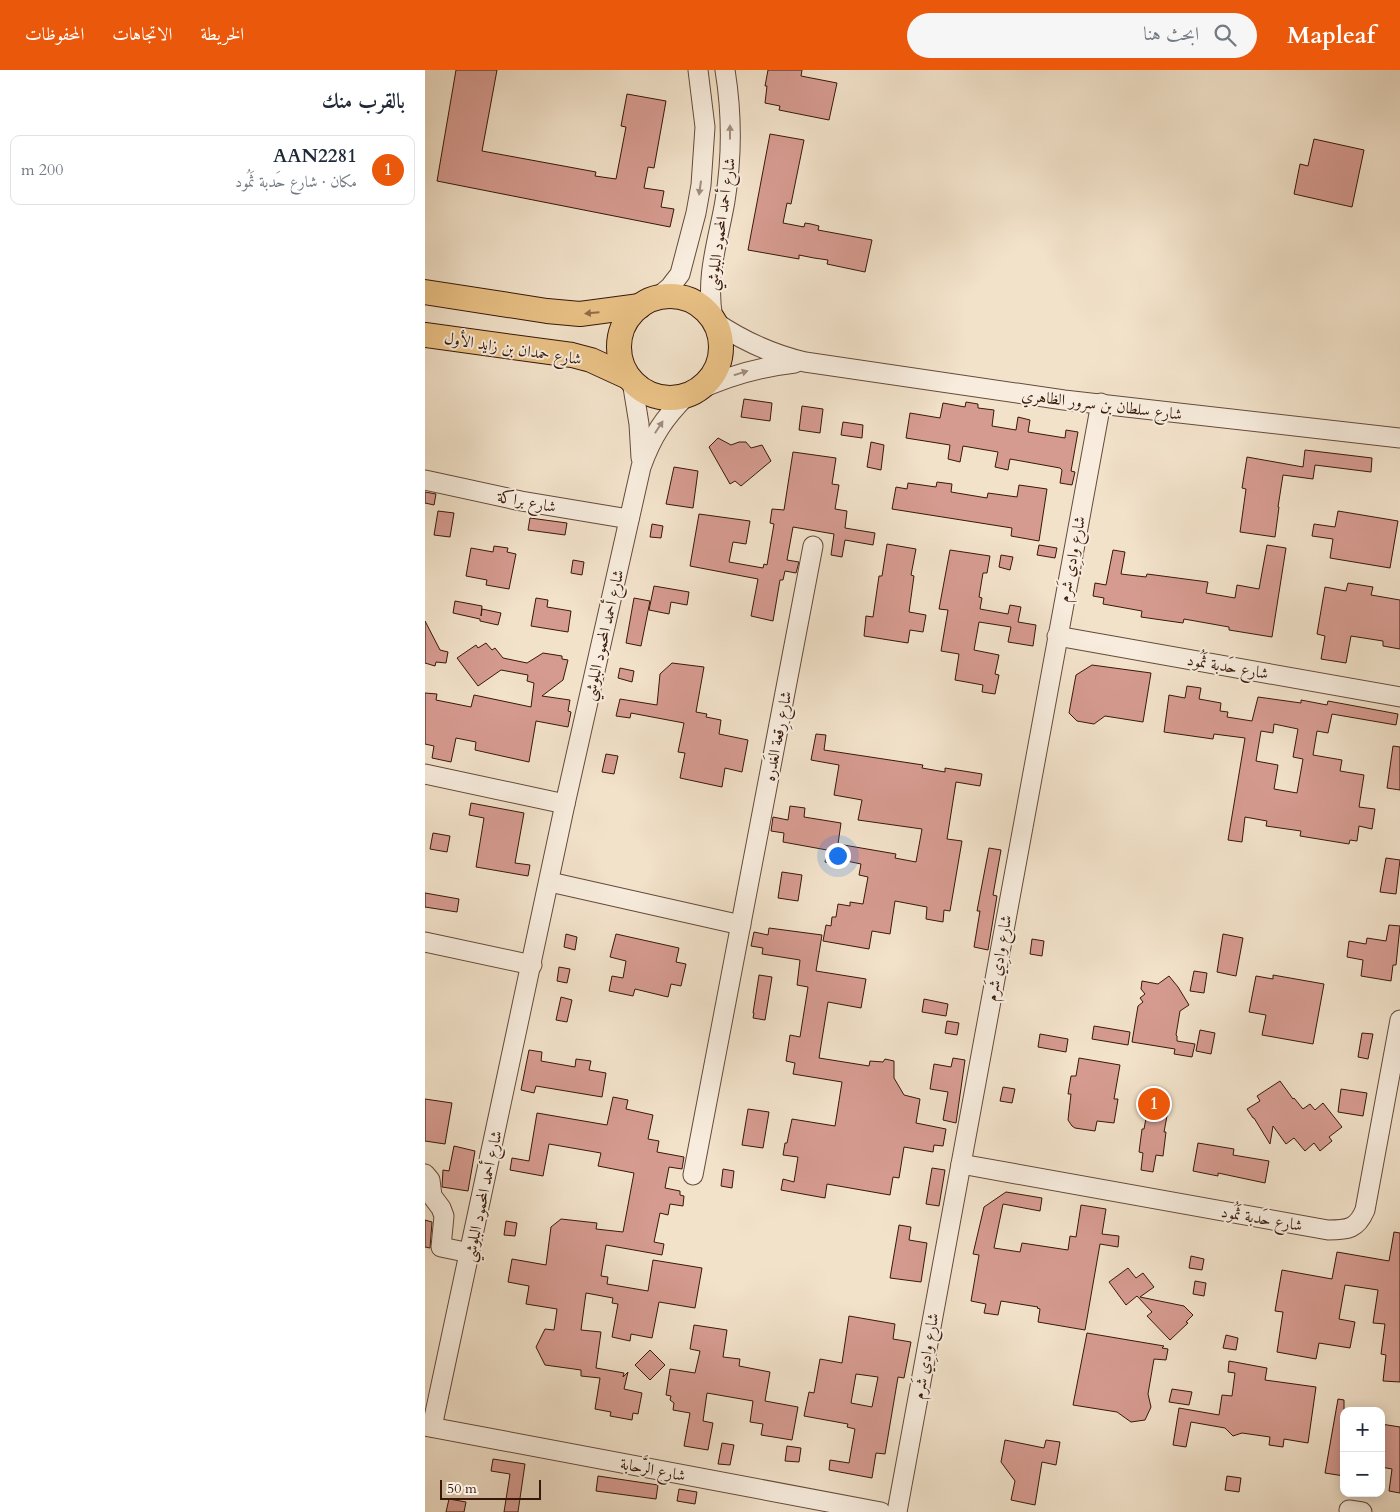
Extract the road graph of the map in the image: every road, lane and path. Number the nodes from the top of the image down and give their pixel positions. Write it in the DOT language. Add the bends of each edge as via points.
graph roads {
  1 [pos="698,70"];
  2 [pos="725,70"];
  3 [pos="425,292"];
  4 [pos="649,302"];
  5 [pos="714,320"];
  6 [pos="425,335"];
  7 [pos="805,362"];
  8 [pos="630,379"];
  9 [pos="692,393"];
  10 [pos="1101,403"];
  11 [pos="1400,438"];
  12 [pos="641,466"];
  13 [pos="425,480"];
  14 [pos="629,519"];
  15 [pos="813,546"];
  16 [pos="1057,636"];
  17 [pos="1400,697"];
  18 [pos="425,774"];
  19 [pos="565,804"];
  20 [pos="550,882"];
  21 [pos="741,925"];
  22 [pos="425,942"];
  23 [pos="532,965"];
  24 [pos="1400,1020"];
  25 [pos="961,1164"];
  26 [pos="425,1174"];
  27 [pos="693,1174"];
  28 [pos="443,1221"];
  29 [pos="475,1228"];
  30 [pos="470,1253"];
  31 [pos="429,1427"];
  32 [pos="881,1512"];
  33 [pos="897,1512"];
  1 -- 4 [label="street, شارع أحمد المحمود البلوشي, one-way" via="705,127 696,213 680,274 670,287"];
  5 -- 2 [label="street, شارع أحمد المحمود البلوشي, one-way" via="709,285 725,200 730,151"];
  4 -- 3 [label="main road, one-way" via="580,314"];
  4 -- 5 [label="main road" via="670,296 682,297 705,309"];
  4 -- 8 [label="main road" via="629,317 621,331 621,362"];
  5 -- 7 [label="street, شارع سلطان بن سرور الظاهري" via="757,347"];
  5 -- 9 [label="main road" via="721,341 720,360 711,378"];
  6 -- 8 [label="main road, شارع حمدان بن زايد الأول" via="572,355 591,360"];
  9 -- 7 [label="street, شارع سلطان بن سرور الظاهري, one-way" via="749,370"];
  7 -- 10 [label="street, شارع سلطان بن سرور الظاهري"];
  8 -- 9 [label="main road" via="643,391 657,396 673,398"];
  8 -- 12 [label="street, شارع أحمد المحمود البلوشي" via="639,424"];
  12 -- 9 [label="street, شارع أحمد المحمود البلوشي, one-way" via="663,420"];
  10 -- 11 [label="street, شارع سلطان بن سرور الظاهري"];
  10 -- 16 [label="street, شارع وادِي شَرم"];
  12 -- 14 [label="street, شارع أحمد المحمود البلوشي"];
  13 -- 14 [label="street, شارع براكة"];
  14 -- 19 [label="street, شارع أحمد المحمود البلوشي"];
  15 -- 21 [label="street, شارع رِقعة الغَدره"];
  16 -- 17 [label="street, شارع حَدبة ثَمُود"];
  16 -- 25 [label="street, شارع وادِي شَرم"];
  18 -- 19 [label="street"];
  19 -- 20 [label="street, شارع أحمد المحمود البلوشي"];
  20 -- 21 [label="street"];
  20 -- 23 [label="street, شارع أحمد المحمود البلوشي"];
  21 -- 27 [label="street, شارع رِقعة الغَدره"];
  22 -- 23 [label="street"];
  23 -- 29 [label="street, شارع أحمد المحمود البلوشي"];
  24 -- 25 [label="street, شارع حَدبة ثَمُود" via="1367,1204 1361,1220 1343,1230 1328,1230"];
  25 -- 33 [label="street, شارع وادِي شَرم"];
  26 -- 28 [label="street" via="430,1180 432,1196 443,1212"];
  28 -- 29 [label="street"];
  28 -- 30 [label="street" via="441,1246"];
  29 -- 30 [label="street, شارع أحمد المحمود البلوشي"];
  30 -- 31 [label="street, شارع أحمد المحمود البلوشي"];
  31 -- 32 [label="street, شارع الرَّحابة"];
}
